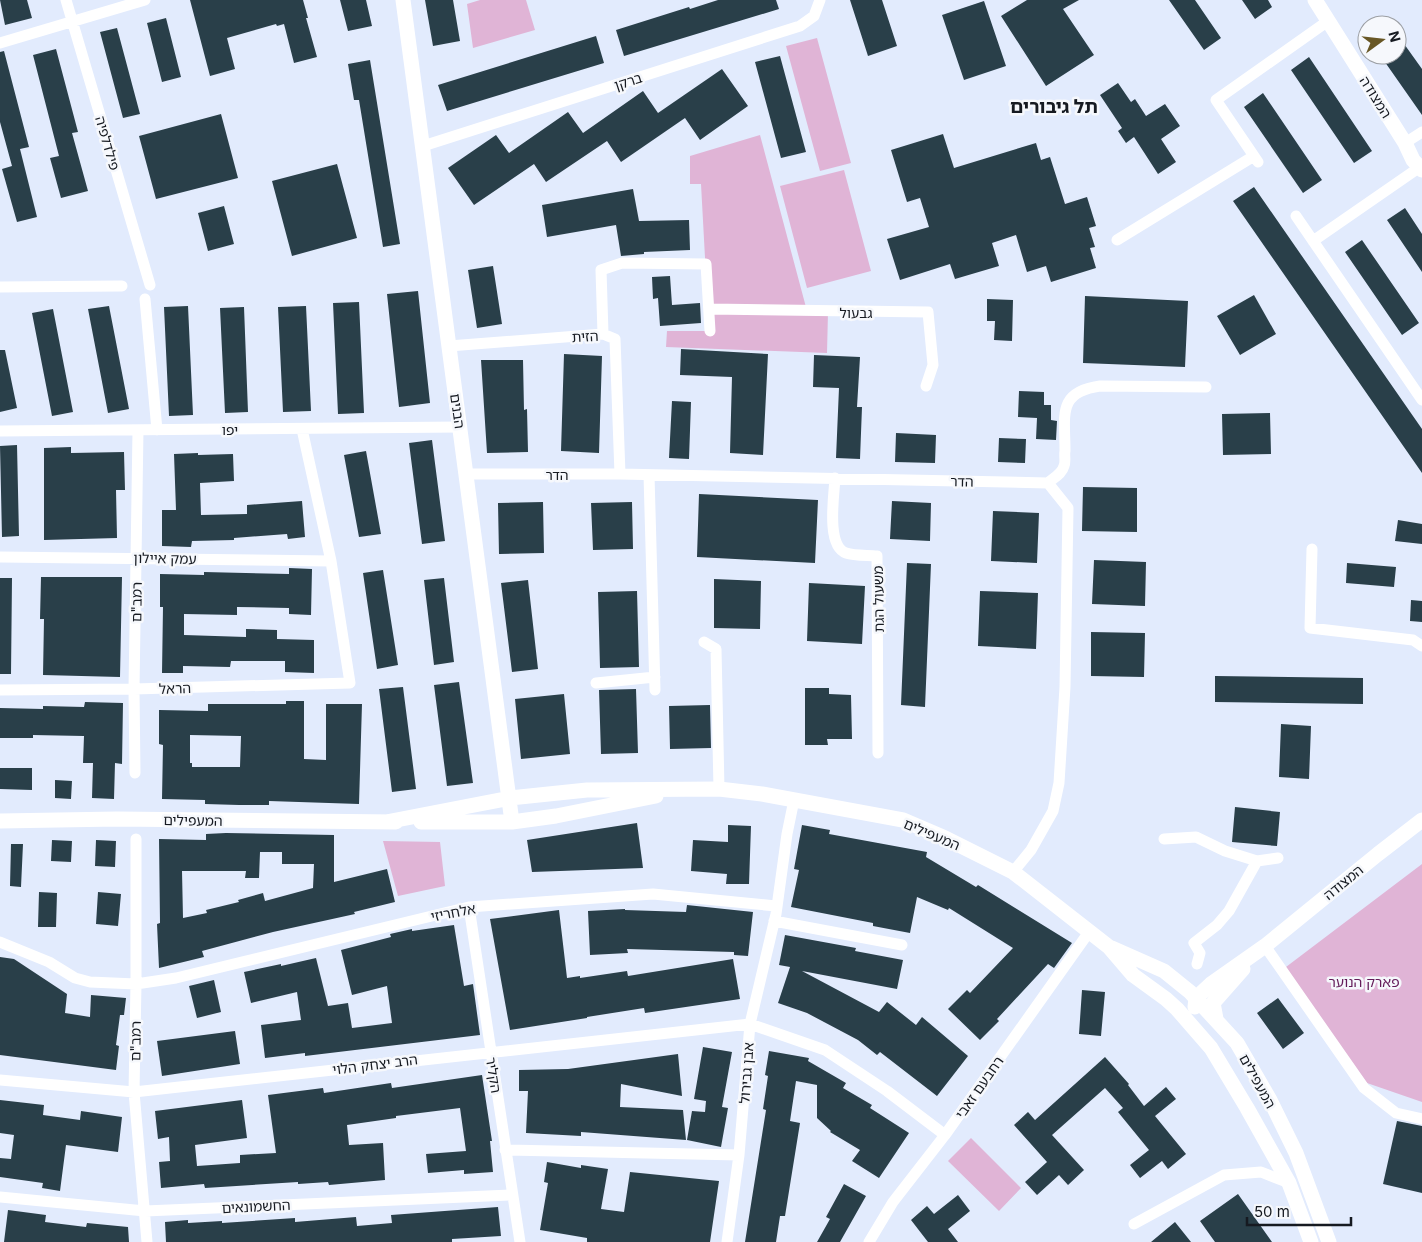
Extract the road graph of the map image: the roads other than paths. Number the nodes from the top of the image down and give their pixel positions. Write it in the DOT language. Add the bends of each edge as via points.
graph roads {
  1 [pos="66,0"];
  2 [pos="145,0"];
  3 [pos="403,0"];
  4 [pos="820,0"];
  5 [pos="1314,0"];
  6 [pos="1328,20"];
  7 [pos="72,22"];
  8 [pos="0,44"];
  9 [pos="1422,132"];
  10 [pos="1405,143"];
  11 [pos="423,146"];
  12 [pos="1421,168"];
  13 [pos="1296,216"];
  14 [pos="1116,240"];
  15 [pos="1316,246"];
  16 [pos="150,285"];
  17 [pos="122,286"];
  18 [pos="0,287"];
  19 [pos="145,299"];
  20 [pos="709,309"];
  21 [pos="710,331"];
  22 [pos="603,334"];
  23 [pos="449,346"];
  24 [pos="926,386"];
  25 [pos="1206,387"];
  26 [pos="1421,397"];
  27 [pos="461,427"];
  28 [pos="302,428"];
  29 [pos="138,430"];
  30 [pos="157,430"];
  31 [pos="0,431"];
  32 [pos="468,474"];
  33 [pos="620,474"];
  34 [pos="649,474"];
  35 [pos="834,478"];
  36 [pos="1048,483"];
  37 [pos="1312,549"];
  38 [pos="0,557"];
  39 [pos="136,558"];
  40 [pos="331,561"];
  41 [pos="704,642"];
  42 [pos="1422,646"];
  43 [pos="655,677"];
  44 [pos="596,683"];
  45 [pos="134,689"];
  46 [pos="0,690"];
  47 [pos="655,690"];
  48 [pos="878,753"];
  49 [pos="135,774"];
  50 [pos="696,789"];
  51 [pos="719,789"];
  52 [pos="510,798"];
  53 [pos="794,800"];
  54 [pos="1422,820"];
  55 [pos="0,821"];
  56 [pos="386,822"];
  57 [pos="512,822"];
  58 [pos="1164,839"];
  59 [pos="136,840"];
  60 [pos="1278,858"];
  61 [pos="1257,861"];
  62 [pos="1013,872"];
  63 [pos="776,906"];
  64 [pos="469,907"];
  65 [pos="774,921"];
  66 [pos="1089,932"];
  67 [pos="0,942"];
  68 [pos="902,945"];
  69 [pos="1265,946"];
  70 [pos="1109,947"];
  71 [pos="1197,964"];
  72 [pos="136,984"];
  73 [pos="1196,998"];
  74 [pos="1216,1019"];
  75 [pos="750,1024"];
  76 [pos="1196,1031"];
  77 [pos="490,1051"];
  78 [pos="0,1080"];
  79 [pos="134,1092"];
  80 [pos="1422,1119"];
  81 [pos="945,1135"];
  82 [pos="505,1150"];
  83 [pos="740,1155"];
  84 [pos="1289,1183"];
  85 [pos="512,1194"];
  86 [pos="0,1197"];
  87 [pos="145,1211"];
  88 [pos="1134,1224"];
  89 [pos="147,1242"];
  90 [pos="520,1242"];
  91 [pos="727,1242"];
  92 [pos="869,1242"];
  93 [pos="1311,1242"];
  94 [pos="1329,1242"];
  1 -- 7 [label="street, פילדלפיה"];
  2 -- 7 [label="street"];
  3 -- 11 [label="street, הבנים"];
  4 -- 11 [label="street, ברקן" via="814,16 800,26"];
  5 -- 6 [label="street, המצודה"];
  6 -- 10 [label="street, המצודה"];
  6 -- 14 [label="street" via="1216,100 1256,159"];
  7 -- 8 [label="street"];
  7 -- 16 [label="street, פילדלפיה"];
  9 -- 10 [label="street"];
  10 -- 12 [label="street, המצודה" via="1419,157"];
  11 -- 23 [label="street, הבנים"];
  12 -- 15 [label="street"];
  13 -- 15 [label="street"];
  15 -- 26 [label="street"];
  17 -- 18 [label="street"];
  19 -- 30 [label="street"];
  20 -- 21 [label="street"];
  20 -- 22 [label="street" via="706,264 622,263 601,270"];
  20 -- 24 [label="street, גבעול" via="928,312 933,365"];
  22 -- 23 [label="street, הזית"];
  22 -- 33 [label="street, הזית" via="615,338"];
  23 -- 27 [label="street, הבנים"];
  25 -- 36 [label="street" via="1100,386 1075,393 1066,411 1064,466"];
  27 -- 28 [label="street, יפו"];
  27 -- 32 [label="street, הבנים"];
  28 -- 30 [label="street, יפו"];
  28 -- 40 [label="street"];
  29 -- 30 [label="street, יפו"];
  29 -- 31 [label="street, יפו"];
  29 -- 39 [label="street, רמב\"ם"];
  32 -- 33 [label="street, הדר"];
  32 -- 52 [label="street, הבנים"];
  33 -- 34 [label="street, הדר"];
  34 -- 35 [label="street, הדר"];
  34 -- 43 [label="street"];
  35 -- 36 [label="street, הדר"];
  35 -- 48 [label="street, משעול הגת" via="833,534 836,545 845,553 877,556"];
  36 -- 62 [label="street" via="1068,508 1065,687 1059,783 1052,811 1031,850"];
  37 -- 42 [label="street" via="1310,628 1413,640"];
  38 -- 39 [label="street, עמק איילון"];
  39 -- 40 [label="street, עמק איילון"];
  39 -- 45 [label="street, רמב\"ם"];
  40 -- 45 [label="street, הראל" via="350,683"];
  41 -- 51 [label="street" via="716,649"];
  43 -- 44 [label="street"];
  43 -- 47 [label="street"];
  45 -- 46 [label="street, הראל"];
  45 -- 49 [label="street, רמב\"ם"];
  50 -- 51 [label="street, המעפילים"];
  50 -- 52 [label="street, המעפילים" via="587,790"];
  50 -- 57 [label="street, המעפילים"];
  51 -- 53 [label="street, המעפילים"];
  52 -- 56 [label="street, המעפילים"];
  52 -- 57 [label="street, הבנים"];
  53 -- 62 [label="street, המעפילים" via="903,820"];
  53 -- 63 [label="street, אבן גבירול"];
  54 -- 69 [label="street, המצודה"];
  55 -- 56 [label="street, המעפילים"];
  56 -- 57 [label="street, המעפילים"];
  58 -- 61 [label="street" via="1196,837"];
  59 -- 72 [label="street, רמב\"ם"];
  60 -- 61 [label="street"];
  61 -- 71 [label="street" via="1229,911 1194,943 1200,953"];
  62 -- 66 [label="street, המעפילים"];
  63 -- 64 [label="street, אלחריזי" via="653,894"];
  63 -- 65 [label="street, אבן גבירול"];
  64 -- 72 [label="street, אלחריזי" via="176,978"];
  64 -- 77 [label="street, הקליר"];
  65 -- 68 [label="street"];
  65 -- 75 [label="street, אבן גבירול"];
  66 -- 70 [label="street, המעפילים"];
  66 -- 81 [label="street, רחבעם זאבי"];
  67 -- 72 [label="street, אלחריזי" via="49,962 75,978 90,982"];
  69 -- 73 [label="street, המצודה"];
  69 -- 74 [label="street, המצודה" via="1213,1004"];
  69 -- 80 [label="street" via="1364,1088 1396,1113"];
  70 -- 73 [label="street, המעפילים" via="1164,971"];
  70 -- 76 [label="street, המעפילים" via="1133,975 1166,998"];
  72 -- 79 [label="street, רמב\"ם"];
  73 -- 74 [label="street, המעפילים"];
  73 -- 76 [label="street" via="1193,1015"];
  74 -- 94 [label="street, המעפילים" via="1237,1043 1270,1100 1296,1153"];
  75 -- 77 [label="street, הרב יצחק הלוי"];
  75 -- 81 [label="street" via="825,1050"];
  75 -- 83 [label="street, אבן גבירול"];
  76 -- 84 [label="street, המעפילים" via="1211,1048"];
  77 -- 79 [label="street, הרב יצחק הלוי"];
  77 -- 82 [label="street, הקליר"];
  78 -- 79 [label="street, הרב יצחק הלוי"];
  79 -- 87 [label="street, רמב\"ם"];
  81 -- 92 [label="street, רחבעם זאבי" via="893,1202"];
  82 -- 83 [label="street"];
  82 -- 85 [label="street, הקליר"];
  83 -- 91 [label="street, אבן גבירול"];
  84 -- 88 [label="street" via="1261,1172 1224,1176"];
  84 -- 93 [label="street, המעפילים"];
  85 -- 87 [label="street, החשמונאים"];
  85 -- 90 [label="street, הקליר"];
  86 -- 87 [label="street, החשמונאים"];
  87 -- 89 [label="street, רמב\"ם"];
}
